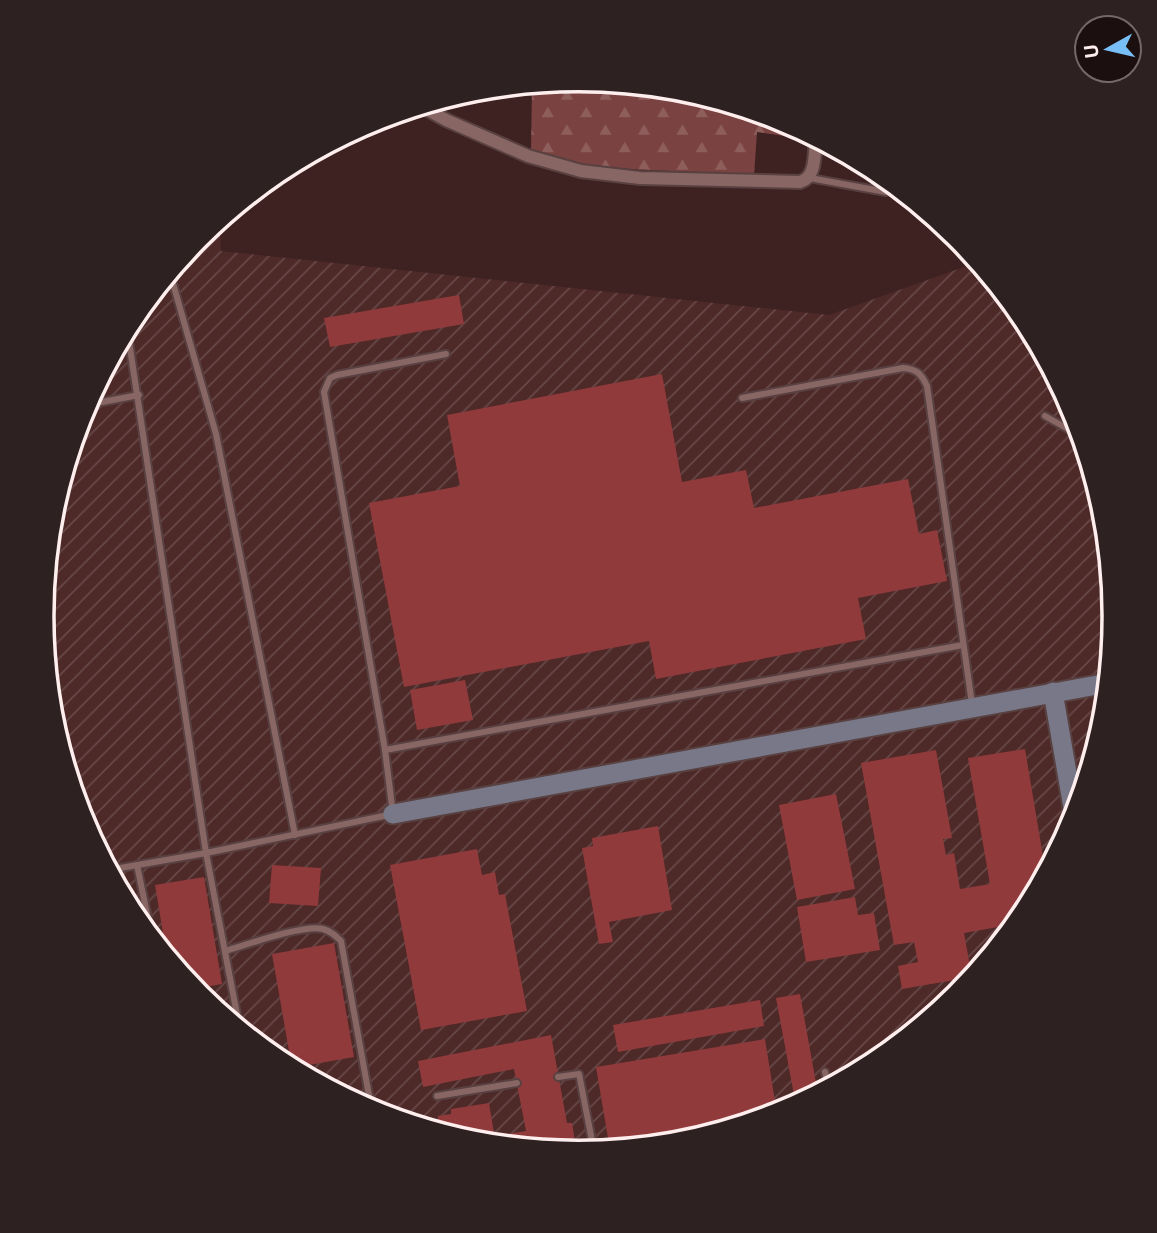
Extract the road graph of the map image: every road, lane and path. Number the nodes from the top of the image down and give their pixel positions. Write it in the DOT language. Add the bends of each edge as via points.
graph roads {
  1 [pos="433,113"];
  2 [pos="814,148"];
  3 [pos="810,178"];
  4 [pos="886,192"];
  5 [pos="173,284"];
  6 [pos="130,345"];
  7 [pos="446,354"];
  8 [pos="139,396"];
  9 [pos="742,398"];
  10 [pos="100,403"];
  11 [pos="1045,416"];
  12 [pos="1068,429"];
  13 [pos="963,645"];
  14 [pos="1098,685"];
  15 [pos="1053,692"];
  16 [pos="972,709"];
  17 [pos="385,750"];
  18 [pos="1071,796"];
  19 [pos="393,814"];
  20 [pos="295,835"];
  21 [pos="206,853"];
  22 [pos="137,865"];
  23 [pos="118,868"];
  24 [pos="147,914"];
  25 [pos="225,951"];
  26 [pos="237,1014"];
  27 [pos="825,1072"];
  28 [pos="558,1077"];
  29 [pos="826,1079"];
  30 [pos="517,1083"];
  31 [pos="437,1096"];
  32 [pos="369,1097"];
  33 [pos="592,1141"];
  1 -- 3 [label="street" via="528,156 582,171 640,178 800,182"];
  2 -- 3 [label="street"];
  3 -- 4 [label="lane"];
  5 -- 20 [label="lane" via="216,434"];
  6 -- 8 [label="lane"];
  7 -- 17 [label="lane" via="330,378 324,392"];
  8 -- 10 [label="lane"];
  8 -- 21 [label="lane"];
  9 -- 13 [label="lane" via="903,368 922,375"];
  11 -- 12 [label="lane"];
  13 -- 16 [label="lane"];
  13 -- 17 [label="lane"];
  14 -- 15 [label="street"];
  15 -- 16 [label="street"];
  15 -- 18 [label="street"];
  16 -- 19 [label="street"];
  17 -- 19 [label="lane"];
  19 -- 20 [label="lane"];
  20 -- 21 [label="lane"];
  21 -- 22 [label="lane"];
  21 -- 25 [label="lane"];
  22 -- 23 [label="lane"];
  22 -- 24 [label="lane"];
  25 -- 26 [label="lane"];
  25 -- 32 [label="lane" via="321,928 341,941"];
  27 -- 29 [label="lane"];
  28 -- 33 [label="lane" via="579,1074"];
  30 -- 31 [label="lane"];
}
